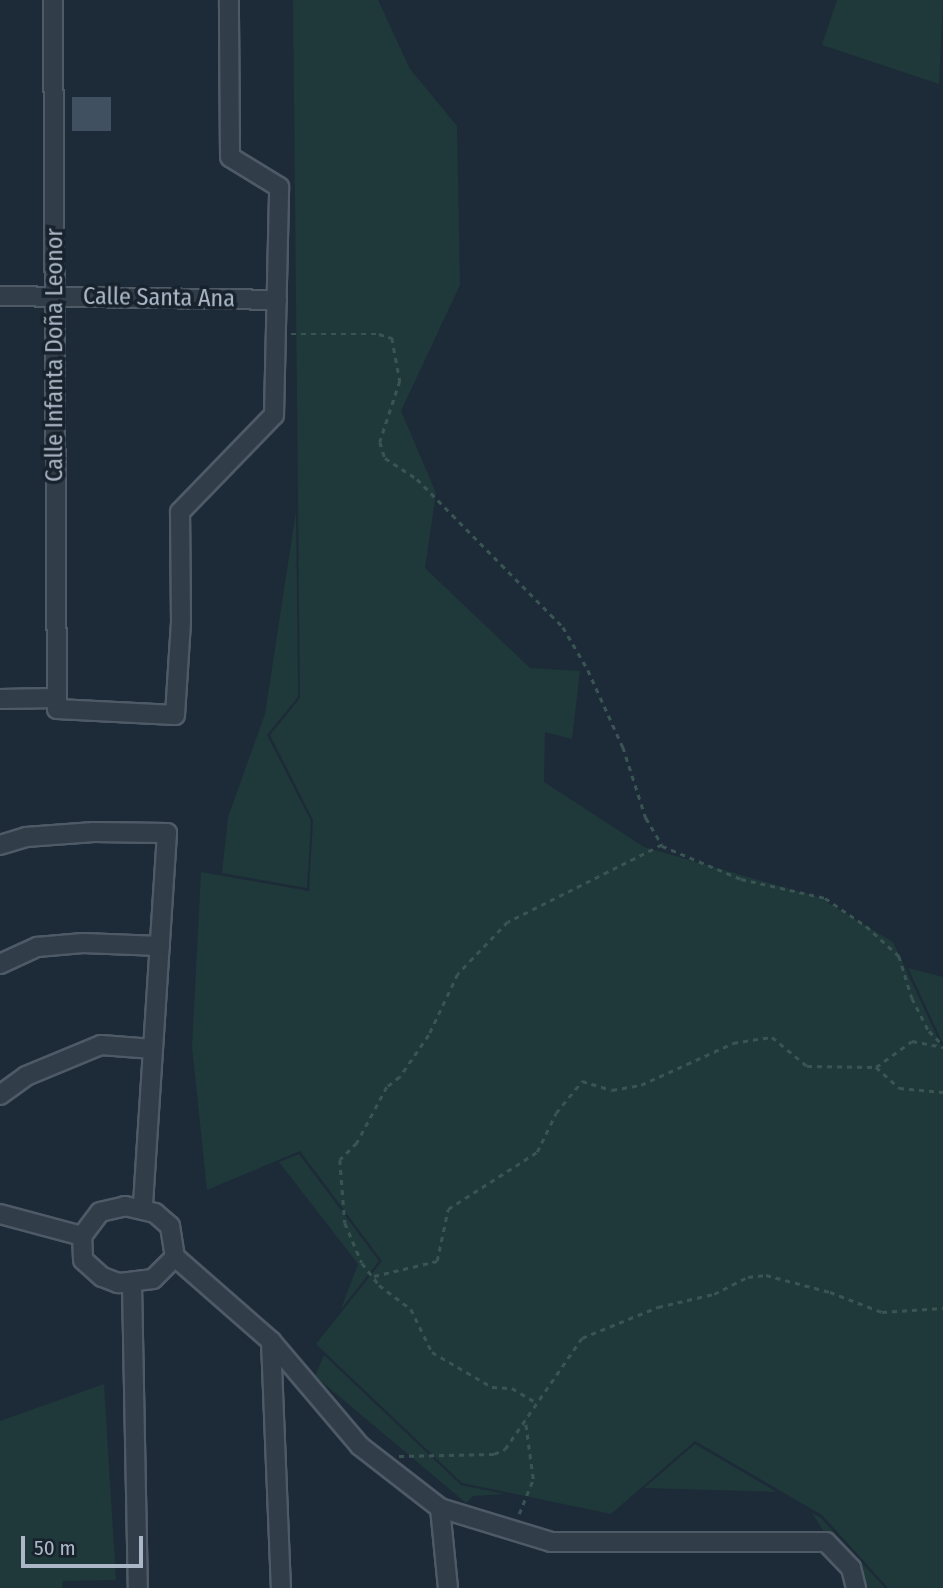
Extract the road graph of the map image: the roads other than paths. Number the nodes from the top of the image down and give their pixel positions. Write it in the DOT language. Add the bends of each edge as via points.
graph roads {
  1 [pos="53,0"];
  2 [pos="229,0"];
  3 [pos="0,296"];
  4 [pos="54,296"];
  5 [pos="277,300"];
  6 [pos="0,699"];
  7 [pos="57,704"];
  8 [pos="0,845"];
  9 [pos="160,946"];
  10 [pos="0,964"];
  11 [pos="153,1049"];
  12 [pos="0,1095"];
  13 [pos="143,1208"];
  14 [pos="0,1214"];
  15 [pos="82,1236"];
  16 [pos="175,1257"];
  17 [pos="132,1284"];
  18 [pos="271,1341"];
  19 [pos="440,1508"];
  20 [pos="138,1588"];
  21 [pos="281,1588"];
  22 [pos="448,1588"];
  23 [pos="856,1588"];
  1 -- 4 [label="street, Calle Infanta Doña Leonor"];
  2 -- 5 [label="street" via="230,157 279,187"];
  3 -- 4 [label="street, Calle Santa Ana"];
  4 -- 5 [label="street, Calle Santa Ana"];
  4 -- 7 [label="street, Calle Infanta Doña Leonor"];
  5 -- 7 [label="street" via="274,415 180,512 181,622 175,715"];
  6 -- 7 [label="street"];
  8 -- 9 [label="street" via="40,836 167,833"];
  9 -- 10 [label="street" via="83,943 37,947"];
  9 -- 11 [label="street"];
  11 -- 12 [label="street" via="101,1045 26,1076"];
  11 -- 13 [label="street"];
  13 -- 15 [label="street" via="125,1206 100,1212"];
  13 -- 16 [label="street" via="170,1226"];
  14 -- 15 [label="street"];
  15 -- 17 [label="street" via="83,1260 102,1277"];
  16 -- 17 [label="street" via="159,1275"];
  16 -- 18 [label="street"];
  17 -- 20 [label="street"];
  18 -- 19 [label="street" via="373,1455"];
  18 -- 21 [label="street"];
  19 -- 22 [label="street"];
  19 -- 23 [label="street" via="551,1542 826,1542 850,1568"];
}
